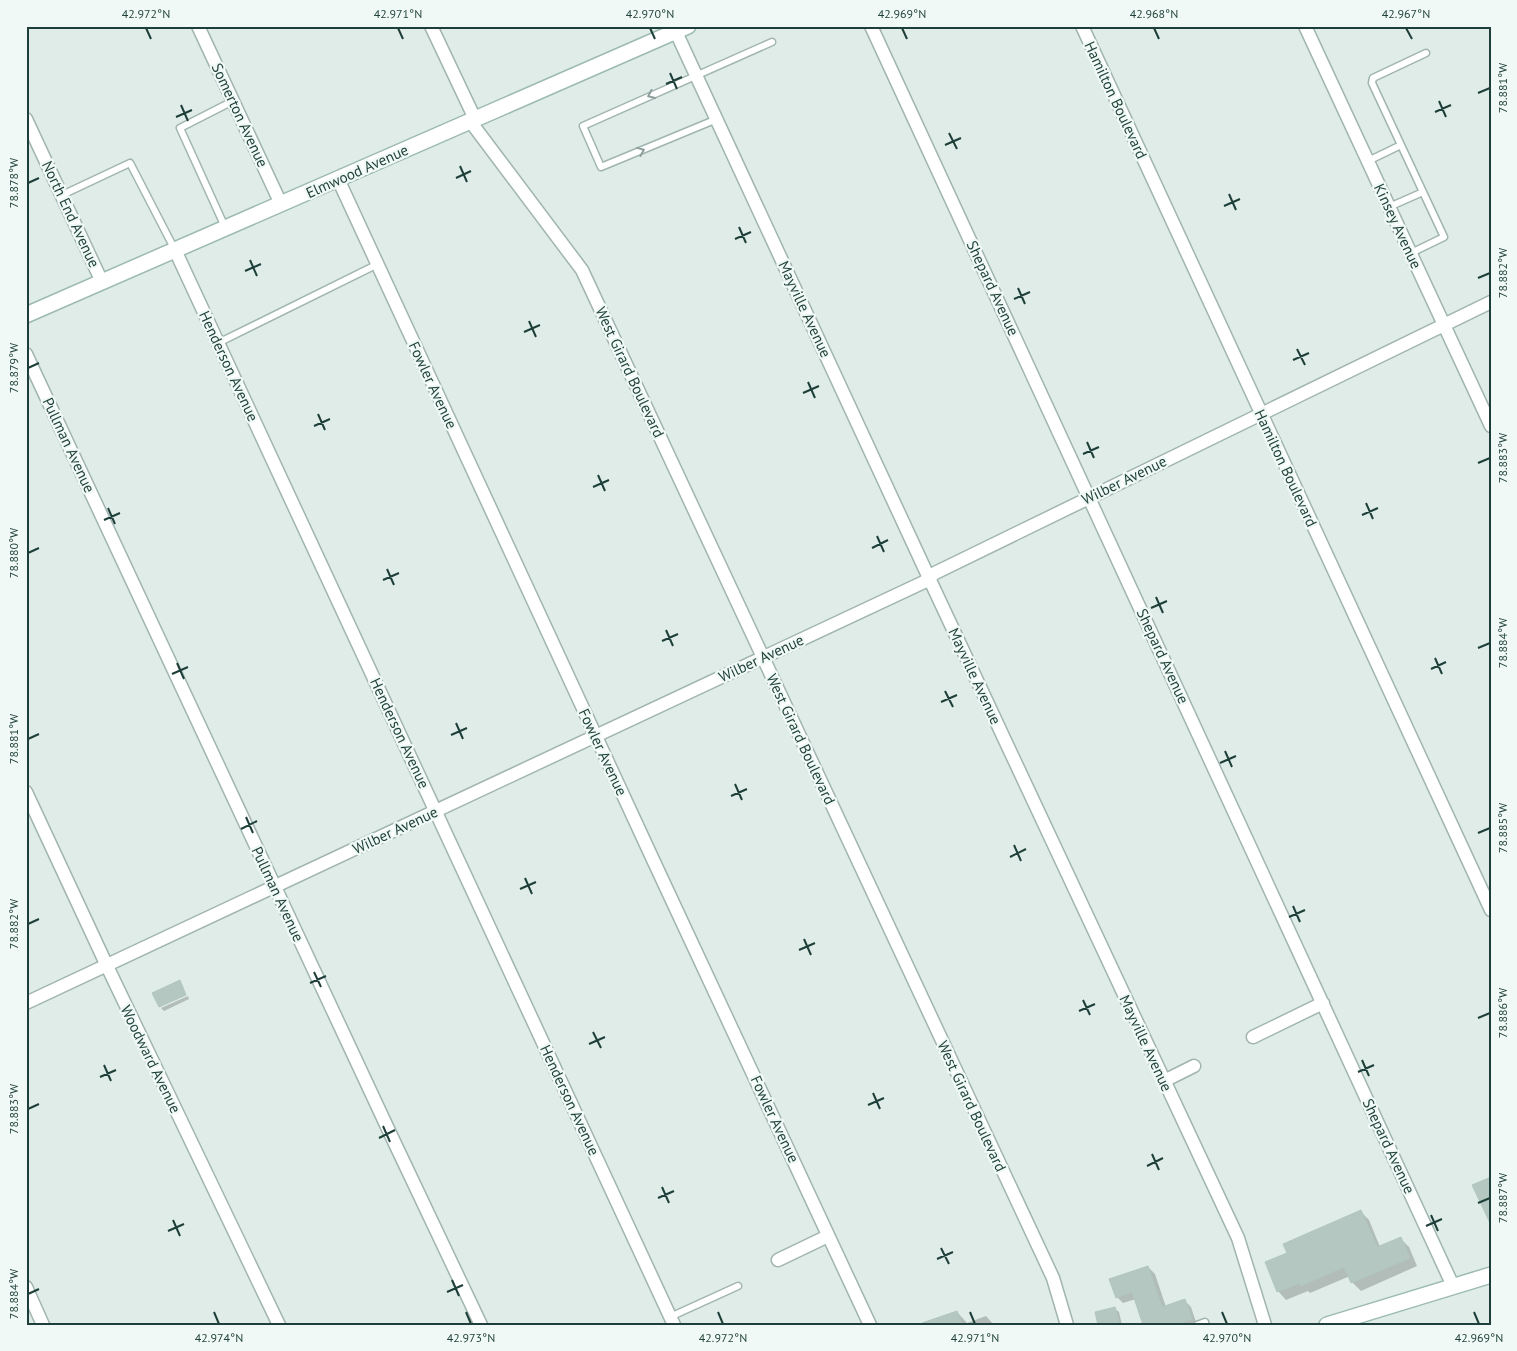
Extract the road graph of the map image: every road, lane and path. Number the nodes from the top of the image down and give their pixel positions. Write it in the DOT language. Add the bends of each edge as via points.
graph roads {
  1 [pos="198,26"];
  2 [pos="431,26"];
  3 [pos="871,26"];
  4 [pos="1082,26"];
  5 [pos="1305,26"];
  6 [pos="674,30"];
  7 [pos="772,42"];
  8 [pos="1426,53"];
  9 [pos="696,75"];
  10 [pos="233,101"];
  11 [pos="26,120"];
  12 [pos="472,120"];
  13 [pos="717,120"];
  14 [pos="1401,145"];
  15 [pos="1368,161"];
  16 [pos="338,179"];
  17 [pos="1423,192"];
  18 [pos="62,195"];
  19 [pos="281,204"];
  20 [pos="1389,207"];
  21 [pos="226,228"];
  22 [pos="175,250"];
  23 [pos="1410,253"];
  24 [pos="378,264"];
  25 [pos="102,282"];
  26 [pos="1491,302"];
  27 [pos="26,315"];
  28 [pos="1444,325"];
  29 [pos="218,342"];
  30 [pos="26,354"];
  31 [pos="1261,414"];
  32 [pos="1491,426"];
  33 [pos="1089,497"];
  34 [pos="929,578"];
  35 [pos="762,657"];
  36 [pos="595,735"];
  37 [pos="26,792"];
  38 [pos="436,811"];
  39 [pos="275,887"];
  40 [pos="1491,910"];
  41 [pos="107,966"];
  42 [pos="1323,1003"];
  43 [pos="26,1004"];
  44 [pos="1253,1037"];
  45 [pos="1194,1066"];
  46 [pos="1164,1081"];
  47 [pos="828,1236"];
  48 [pos="778,1260"];
  49 [pos="1491,1275"];
  50 [pos="738,1286"];
  51 [pos="1453,1286"];
  52 [pos="26,1287"];
  53 [pos="672,1321"];
  54 [pos="43,1325"];
  55 [pos="279,1325"];
  56 [pos="481,1325"];
  57 [pos="870,1325"];
  58 [pos="1068,1325"];
  59 [pos="1198,1325"];
  60 [pos="1206,1325"];
  61 [pos="1265,1325"];
  62 [pos="1326,1325"];
  1 -- 10 [label="street, Somerton Avenue"];
  2 -- 12 [label="street, West Girard Boulevard"];
  3 -- 33 [label="street, Shepard Avenue"];
  4 -- 31 [label="street, Hamilton Boulevard"];
  5 -- 15 [label="street, Kinsey Avenue"];
  6 -- 9 [label="street, Mayville Avenue"];
  6 -- 12 [label="street, Elmwood Avenue"];
  7 -- 9 [label="lane"];
  8 -- 14 [label="lane" via="1373,78"];
  9 -- 13 [label="street, Mayville Avenue"];
  9 -- 13 [label="lane, one-way" via="583,126 601,167"];
  10 -- 19 [label="street, Somerton Avenue"];
  10 -- 21 [label="lane" via="180,128"];
  11 -- 18 [label="street, North End Avenue"];
  12 -- 16 [label="street, Elmwood Avenue"];
  12 -- 35 [label="street, West Girard Boulevard" via="582,270"];
  13 -- 34 [label="street, Mayville Avenue"];
  14 -- 15 [label="lane"];
  14 -- 17 [label="lane"];
  15 -- 20 [label="street, Kinsey Avenue"];
  16 -- 19 [label="street, Elmwood Avenue"];
  16 -- 24 [label="street, Fowler Avenue"];
  17 -- 20 [label="lane"];
  17 -- 23 [label="lane" via="1444,237"];
  18 -- 22 [label="lane" via="130,163"];
  18 -- 25 [label="street, North End Avenue"];
  19 -- 21 [label="street, Elmwood Avenue"];
  20 -- 23 [label="street, Kinsey Avenue"];
  21 -- 22 [label="street, Elmwood Avenue"];
  22 -- 25 [label="street, Elmwood Avenue"];
  22 -- 29 [label="street, Henderson Avenue"];
  23 -- 28 [label="street, Kinsey Avenue"];
  24 -- 29 [label="lane"];
  24 -- 36 [label="street, Fowler Avenue"];
  25 -- 27 [label="street, Elmwood Avenue"];
  26 -- 28 [label="street, Wilber Avenue"];
  28 -- 31 [label="street, Wilber Avenue"];
  28 -- 32 [label="street, Kinsey Avenue"];
  29 -- 38 [label="street, Henderson Avenue"];
  30 -- 39 [label="street, Pullman Avenue"];
  31 -- 33 [label="street, Wilber Avenue"];
  31 -- 40 [label="street, Hamilton Boulevard"];
  33 -- 34 [label="street, Wilber Avenue"];
  33 -- 42 [label="street, Shepard Avenue"];
  34 -- 35 [label="street, Wilber Avenue"];
  34 -- 46 [label="street, Mayville Avenue"];
  35 -- 36 [label="street, Wilber Avenue"];
  35 -- 58 [label="street, West Girard Boulevard" via="1053,1278"];
  36 -- 38 [label="street, Wilber Avenue"];
  36 -- 47 [label="street, Fowler Avenue"];
  37 -- 41 [label="street, Woodward Avenue"];
  38 -- 39 [label="street, Wilber Avenue"];
  38 -- 53 [label="street, Henderson Avenue"];
  39 -- 41 [label="street, Wilber Avenue"];
  39 -- 56 [label="street, Pullman Avenue"];
  41 -- 43 [label="street, Wilber Avenue"];
  41 -- 55 [label="street, Woodward Avenue"];
  42 -- 44 [label="street"];
  42 -- 51 [label="street, Shepard Avenue"];
  45 -- 46 [label="street"];
  46 -- 61 [label="street, Mayville Avenue" via="1238,1238"];
  47 -- 48 [label="street"];
  47 -- 57 [label="street, Fowler Avenue"];
  49 -- 51 [label="street"];
  50 -- 53 [label="lane"];
  51 -- 62 [label="street"];
  52 -- 54 [label="street"];
  59 -- 60 [label="lane" via="1205,1322"];
}
